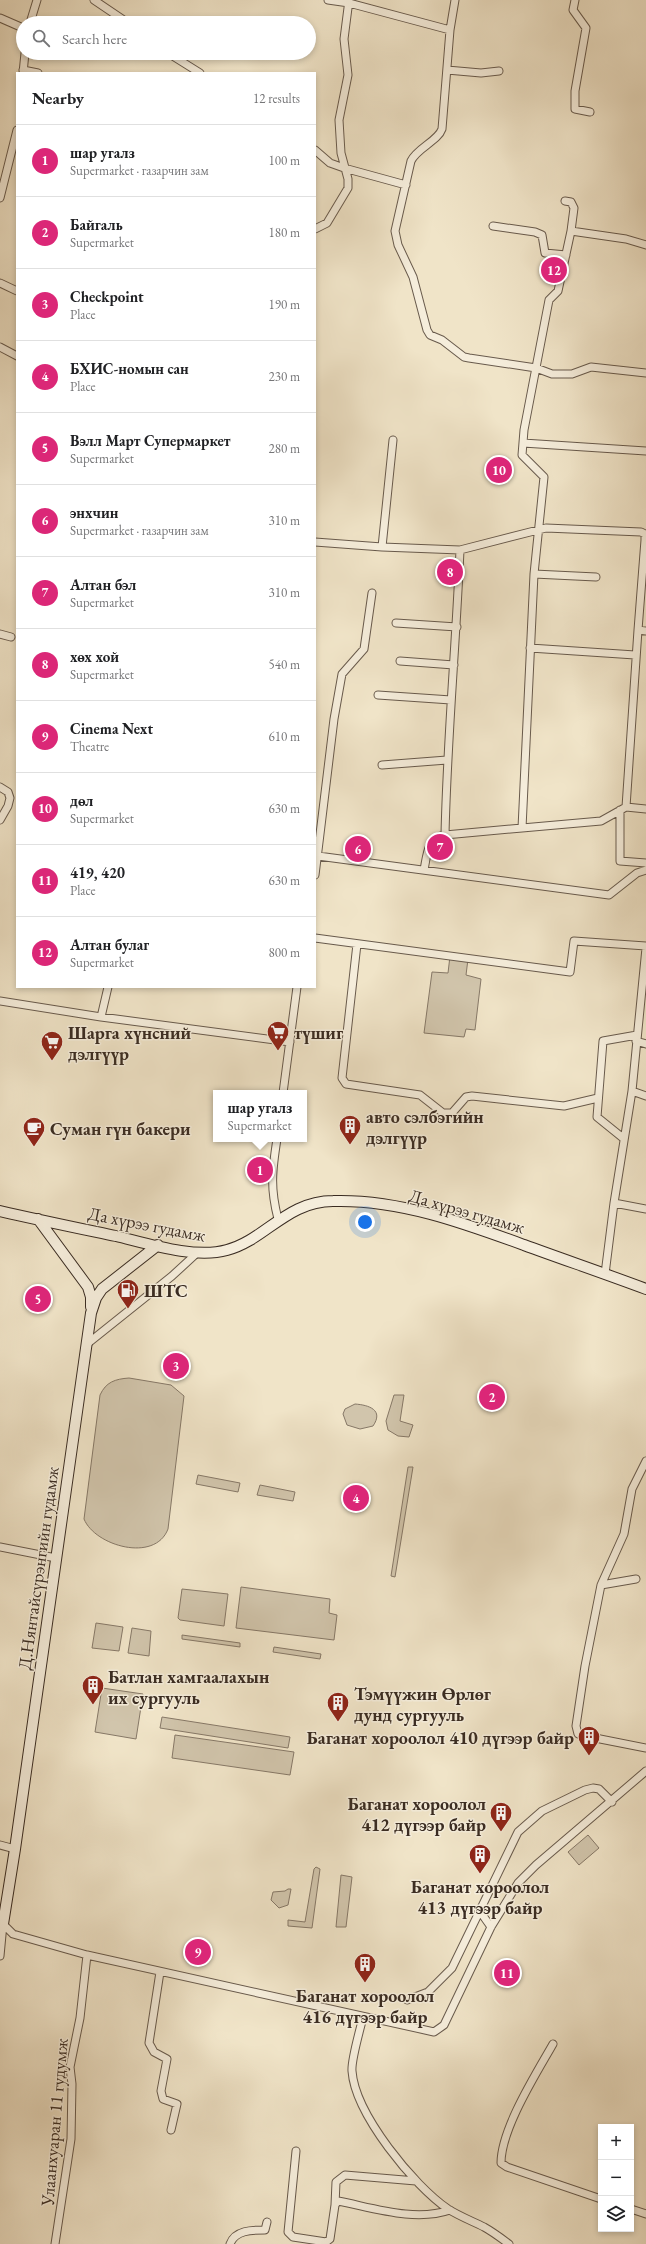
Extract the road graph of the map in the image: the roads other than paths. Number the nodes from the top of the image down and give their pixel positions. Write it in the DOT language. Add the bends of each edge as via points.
graph roads {
  1 [pos="37,0"];
  2 [pos="94,0"];
  3 [pos="328,0"];
  4 [pos="455,0"];
  5 [pos="575,0"];
  6 [pos="349,2"];
  7 [pos="32,16"];
  8 [pos="118,16"];
  9 [pos="0,18"];
  10 [pos="16,25"];
  11 [pos="450,30"];
  12 [pos="24,60"];
  13 [pos="179,60"];
  14 [pos="447,70"];
  15 [pos="499,71"];
  16 [pos="23,72"];
  17 [pos="198,72"];
  18 [pos="590,112"];
  19 [pos="16,134"];
  20 [pos="316,151"];
  21 [pos="344,168"];
  22 [pos="406,185"];
  23 [pos="0,198"];
  24 [pos="565,201"];
  25 [pos="493,226"];
  26 [pos="316,229"];
  27 [pos="571,231"];
  28 [pos="646,245"];
  29 [pos="566,255"];
  30 [pos="0,283"];
  31 [pos="16,290"];
  32 [pos="0,347"];
  33 [pos="16,355"];
  34 [pos="536,368"];
  35 [pos="646,373"];
  36 [pos="393,440"];
  37 [pos="523,443"];
  38 [pos="646,451"];
  39 [pos="537,529"];
  40 [pos="316,542"];
  41 [pos="382,548"];
  42 [pos="460,550"];
  43 [pos="534,574"];
  44 [pos="596,577"];
  45 [pos="372,593"];
  46 [pos="396,623"];
  47 [pos="457,627"];
  48 [pos="638,630"];
  49 [pos="646,631"];
  50 [pos="0,634"];
  51 [pos="11,637"];
  52 [pos="530,648"];
  53 [pos="635,655"];
  54 [pos="400,661"];
  55 [pos="454,665"];
  56 [pos="378,695"];
  57 [pos="451,700"];
  58 [pos="447,760"];
  59 [pos="382,765"];
  60 [pos="0,787"];
  61 [pos="623,809"];
  62 [pos="646,809"];
  63 [pos="0,820"];
  64 [pos="522,828"];
  65 [pos="445,835"];
  66 [pos="318,856"];
  67 [pos="646,863"];
  68 [pos="316,869"];
  69 [pos="424,870"];
  70 [pos="646,870"];
  71 [pos="316,938"];
  72 [pos="356,944"];
  73 [pos="646,947"];
  74 [pos="108,988"];
  75 [pos="297,988"];
  76 [pos="644,989"];
  77 [pos="0,1001"];
  78 [pos="101,1018"];
  79 [pos="637,1038"];
  80 [pos="290,1042"];
  81 [pos="646,1044"];
  82 [pos="283,1090"];
  83 [pos="632,1091"];
  84 [pos="646,1096"];
  85 [pos="598,1098"];
  86 [pos="623,1138"];
  87 [pos="277,1142"];
  88 [pos="614,1203"];
  89 [pos="646,1209"];
  90 [pos="0,1211"];
  91 [pos="278,1219"];
  92 [pos="38,1220"];
  93 [pos="158,1245"];
  94 [pos="197,1253"];
  95 [pos="605,1274"];
  96 [pos="646,1289"];
  97 [pos="91,1313"];
  98 [pos="87,1344"];
  99 [pos="646,1461"];
  100 [pos="0,1546"];
  101 [pos="56,1558"];
  102 [pos="636,1579"];
  103 [pos="601,1585"];
  104 [pos="646,1748"];
  105 [pos="646,1771"];
  106 [pos="612,1802"];
  107 [pos="0,1845"];
  108 [pos="16,1848"];
  109 [pos="479,1910"];
  110 [pos="1,1924"];
  111 [pos="492,1927"];
  112 [pos="87,1955"];
  113 [pos="0,1956"];
  114 [pos="160,1972"];
  115 [pos="407,2000"];
  116 [pos="363,2017"];
  117 [pos="553,2044"];
  118 [pos="171,2130"];
  119 [pos="296,2151"];
  120 [pos="416,2181"];
  121 [pos="598,2198"];
  122 [pos="335,2205"];
  123 [pos="634,2209"];
  124 [pos="450,2210"];
  125 [pos="646,2214"];
  126 [pos="267,2222"];
  127 [pos="55,2244"];
  128 [pos="230,2244"];
  129 [pos="509,2244"];
  1 -- 7 [label="street"];
  2 -- 8 [label="street"];
  3 -- 6 [label="street"];
  4 -- 11 [label="street"];
  5 -- 18 [label="street" via="573,10 586,28 577,75 575,109"];
  6 -- 11 [label="street"];
  6 -- 21 [label="street" via="344,39 348,75 339,120"];
  9 -- 10 [label="street"];
  11 -- 14 [label="street"];
  12 -- 16 [label="street"];
  13 -- 17 [label="street"];
  14 -- 15 [label="street" via="481,73"];
  14 -- 22 [label="street" via="441,133 414,155"];
  19 -- 23 [label="street"];
  20 -- 21 [label="street" via="330,163"];
  21 -- 22 [label="street"];
  21 -- 26 [label="street" via="348,188 327,224"];
  22 -- 34 [label="street" via="395,231 398,245 413,277 430,335 442,340 464,357"];
  24 -- 27 [label="street" via="571,202 574,208"];
  25 -- 29 [label="street" via="535,232 542,235 545,253"];
  27 -- 28 [label="street" via="626,239"];
  27 -- 29 [label="street"];
  29 -- 34 [label="street" via="558,291 549,300"];
  30 -- 31 [label="street"];
  32 -- 33 [label="street"];
  34 -- 35 [label="street" via="552,374 572,374 591,367"];
  34 -- 37 [label="street"];
  36 -- 41 [label="street"];
  37 -- 38 [label="street"];
  37 -- 39 [label="street" via="522,454 544,476"];
  39 -- 42 [label="street"];
  39 -- 43 [label="street"];
  39 -- 48 [label="street" via="595,528 645,534"];
  40 -- 41 [label="street"];
  41 -- 42 [label="street"];
  42 -- 47 [label="street"];
  43 -- 44 [label="street"];
  43 -- 52 [label="street"];
  45 -- 66 [label="street" via="364,649 342,674 334,718"];
  46 -- 47 [label="street"];
  47 -- 55 [label="street"];
  48 -- 49 [label="street"];
  48 -- 53 [label="street"];
  50 -- 51 [label="street"];
  52 -- 53 [label="street"];
  52 -- 64 [label="street"];
  53 -- 61 [label="street"];
  54 -- 55 [label="street"];
  55 -- 57 [label="street"];
  56 -- 57 [label="street"];
  57 -- 58 [label="street"];
  58 -- 59 [label="street"];
  58 -- 65 [label="street"];
  60 -- 63 [label="street" via="8,792 10,798"];
  61 -- 62 [label="street"];
  61 -- 64 [label="street" via="601,821"];
  61 -- 67 [label="street" via="620,861"];
  64 -- 65 [label="street"];
  65 -- 69 [label="street" via="438,836 432,841"];
  66 -- 68 [label="street"];
  66 -- 69 [label="street"];
  69 -- 70 [label="street" via="609,895 637,873"];
  71 -- 72 [label="street"];
  72 -- 73 [label="street" via="570,972 574,941"];
  72 -- 85 [label="street" via="342,1078 346,1084 420,1095 443,1113 452,1113 466,1097 472,1096 564,1106"];
  73 -- 76 [label="street"];
  74 -- 78 [label="street"];
  75 -- 80 [label="street"];
  76 -- 79 [label="street"];
  77 -- 78 [label="street"];
  78 -- 80 [label="street"];
  79 -- 81 [label="street"];
  79 -- 83 [label="street"];
  79 -- 85 [label="street" via="603,1041"];
  80 -- 82 [label="street"];
  83 -- 84 [label="street"];
  83 -- 86 [label="street"];
  85 -- 86 [label="street" via="597,1117"];
  86 -- 88 [label="street"];
  87 -- 91 [label="street" via="271,1179 272,1197"];
  88 -- 89 [label="street"];
  88 -- 95 [label="street"];
  90 -- 92 [label="main road, Да хүрээ гудамж"];
  91 -- 94 [label="main road, Да хүрээ гудамж" via="231,1249 215,1253"];
  91 -- 95 [label="main road, Да хүрээ гудамж" via="324,1201 378,1204 419,1211 458,1222"];
  92 -- 93 [label="main road, Да хүрээ гудамж"];
  92 -- 97 [label="main road" via="88,1287"];
  93 -- 94 [label="main road, Да хүрээ гудамж"];
  93 -- 97 [label="main road, Д.Нянтайсүрэнгийн гудамж" via="102,1289"];
  94 -- 98 [label="street"];
  95 -- 96 [label="main road, Да хүрээ гудамж"];
  97 -- 98 [label="main road, Д.Нянтайсүрэнгийн гудамж"];
  98 -- 101 [label="main road, Д.Нянтайсүрэнгийн гудамж"];
  99 -- 103 [label="street" via="632,1489 624,1534"];
  100 -- 101 [label="street"];
  101 -- 108 [label="main road, Д.Нянтайсүрэнгийн гудамж"];
  102 -- 103 [label="street"];
  103 -- 104 [label="street" via="585,1666 576,1726 578,1734"];
  105 -- 106 [label="street"];
  106 -- 109 [label="street" via="599,1789 593,1788 542,1811 518,1832"];
  106 -- 111 [label="street" via="522,1878"];
  107 -- 108 [label="street"];
  108 -- 110 [label="main road, Д.Нянтайсүрэнгийн гудамж"];
  109 -- 111 [label="street"];
  109 -- 115 [label="street" via="452,1968 428,1992"];
  110 -- 112 [label="street" via="14,1934"];
  110 -- 113 [label="street"];
  111 -- 116 [label="street" via="440,2029 430,2032"];
  112 -- 114 [label="street"];
  112 -- 127 [label="street, Улаанхуаран 11 гудумж" via="80,2018 70,2067 71,2139"];
  114 -- 116 [label="street"];
  114 -- 118 [label="street" via="149,2043 154,2052 167,2059 161,2091 163,2099 177,2104"];
  116 -- 120 [label="street" via="352,2071 358,2090 365,2108 387,2145"];
  117 -- 121 [label="street" via="512,2123 502,2151 501,2163"];
  119 -- 122 [label="street" via="288,2232 293,2237 326,2242 330,2239"];
  120 -- 122 [label="street" via="345,2175 336,2182"];
  120 -- 124 [label="street"];
  122 -- 124 [label="street" via="338,2201 418,2216 436,2215"];
  123 -- 125 [label="street"];
  124 -- 129 [label="street" via="493,2232"];
  126 -- 128 [label="street" via="265,2230 248,2230 237,2235"];
}
